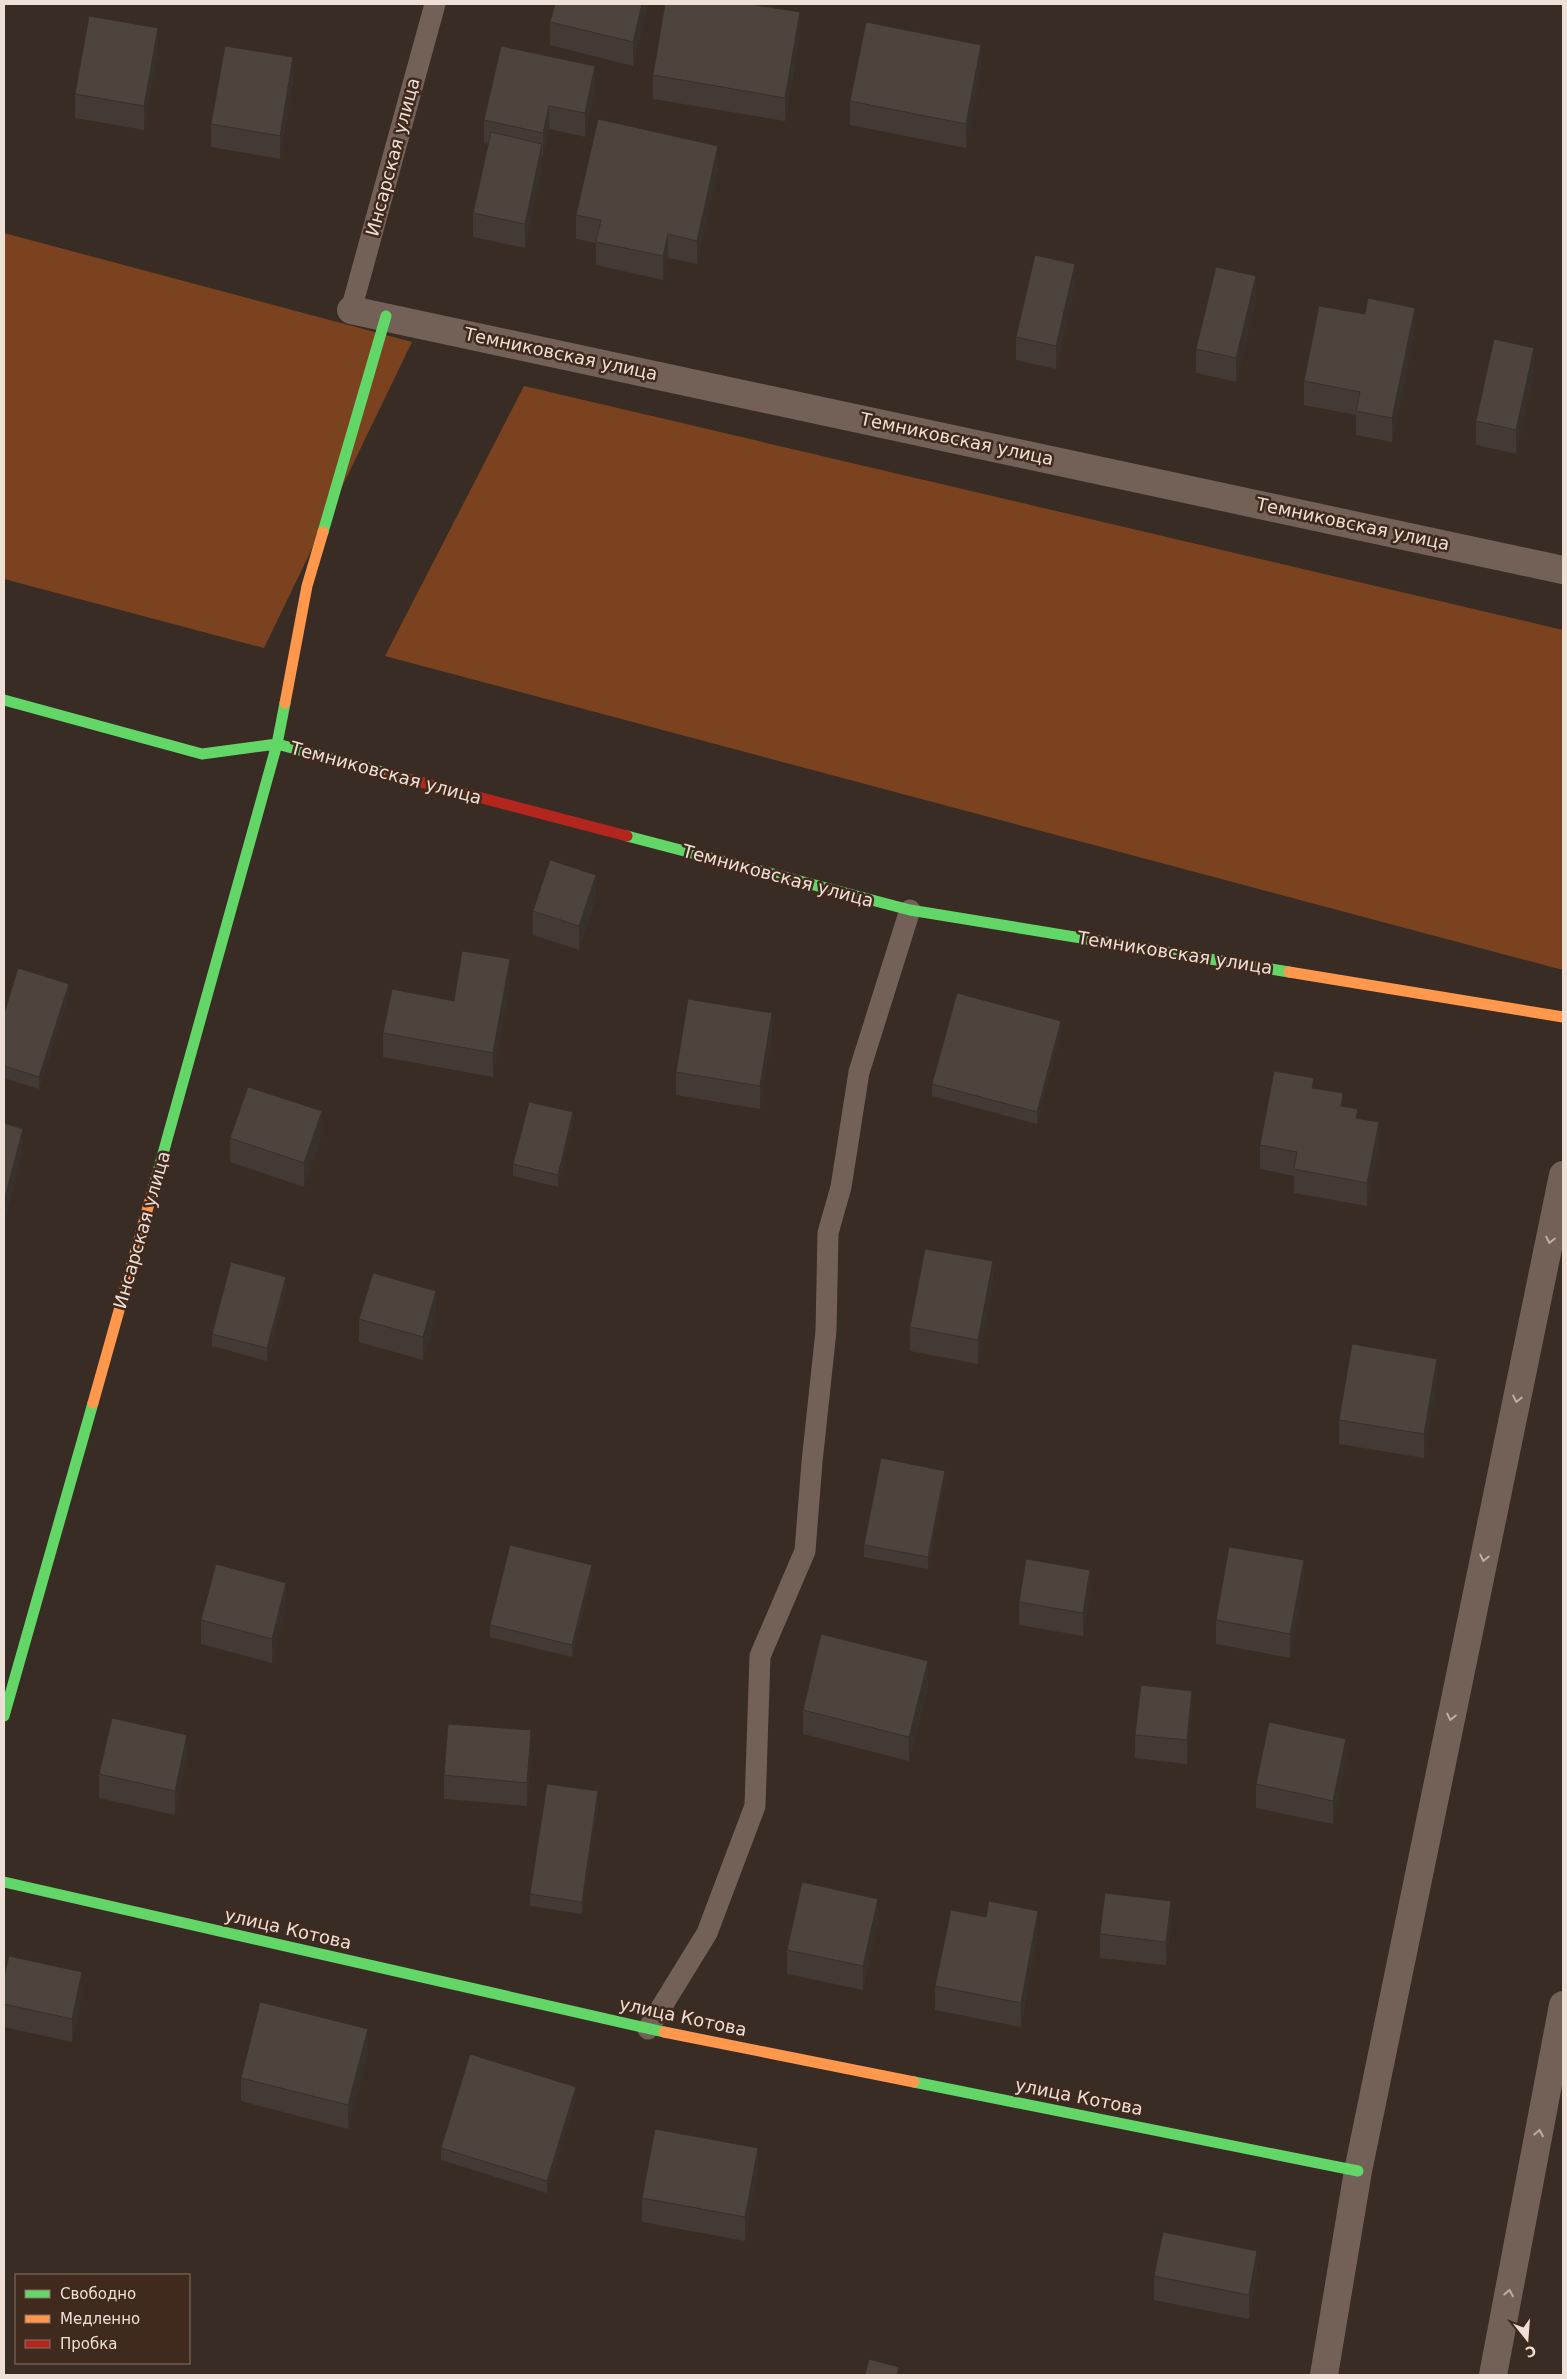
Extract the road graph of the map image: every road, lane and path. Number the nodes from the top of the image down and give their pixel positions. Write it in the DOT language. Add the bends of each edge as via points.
graph roads {
  1 [pos="435,4"];
  2 [pos="351,310"];
  3 [pos="386,316"];
  4 [pos="1563,570"];
  5 [pos="4,700"];
  6 [pos="277,744"];
  7 [pos="910,910"];
  8 [pos="1563,1017"];
  9 [pos="1563,1175"];
  10 [pos="4,1716"];
  11 [pos="4,1882"];
  12 [pos="1563,2005"];
  13 [pos="648,2029"];
  14 [pos="1358,2171"];
  15 [pos="1324,2375"];
  16 [pos="1493,2375"];
  1 -- 2 [label="lane, Инсарская улица"];
  2 -- 3 [label="street, Темниковская улица"];
  3 -- 4 [label="street, Темниковская улица"];
  3 -- 6 [label="street, Инсарская улица" via="307,586"];
  5 -- 6 [label="street, Темниковская улица" via="202,754"];
  6 -- 7 [label="street, Темниковская улица"];
  6 -- 10 [label="street, Инсарская улица"];
  7 -- 8 [label="street, Темниковская улица"];
  7 -- 13 [label="lane" via="859,1072 841,1187 828,1234 826,1331 805,1551 760,1656 755,1806 707,1933"];
  9 -- 14 [label="street, one-way"];
  11 -- 13 [label="street, улица Котова"];
  16 -- 12 [label="street, one-way"];
  13 -- 14 [label="street, улица Котова"];
  14 -- 15 [label="street"];
}
